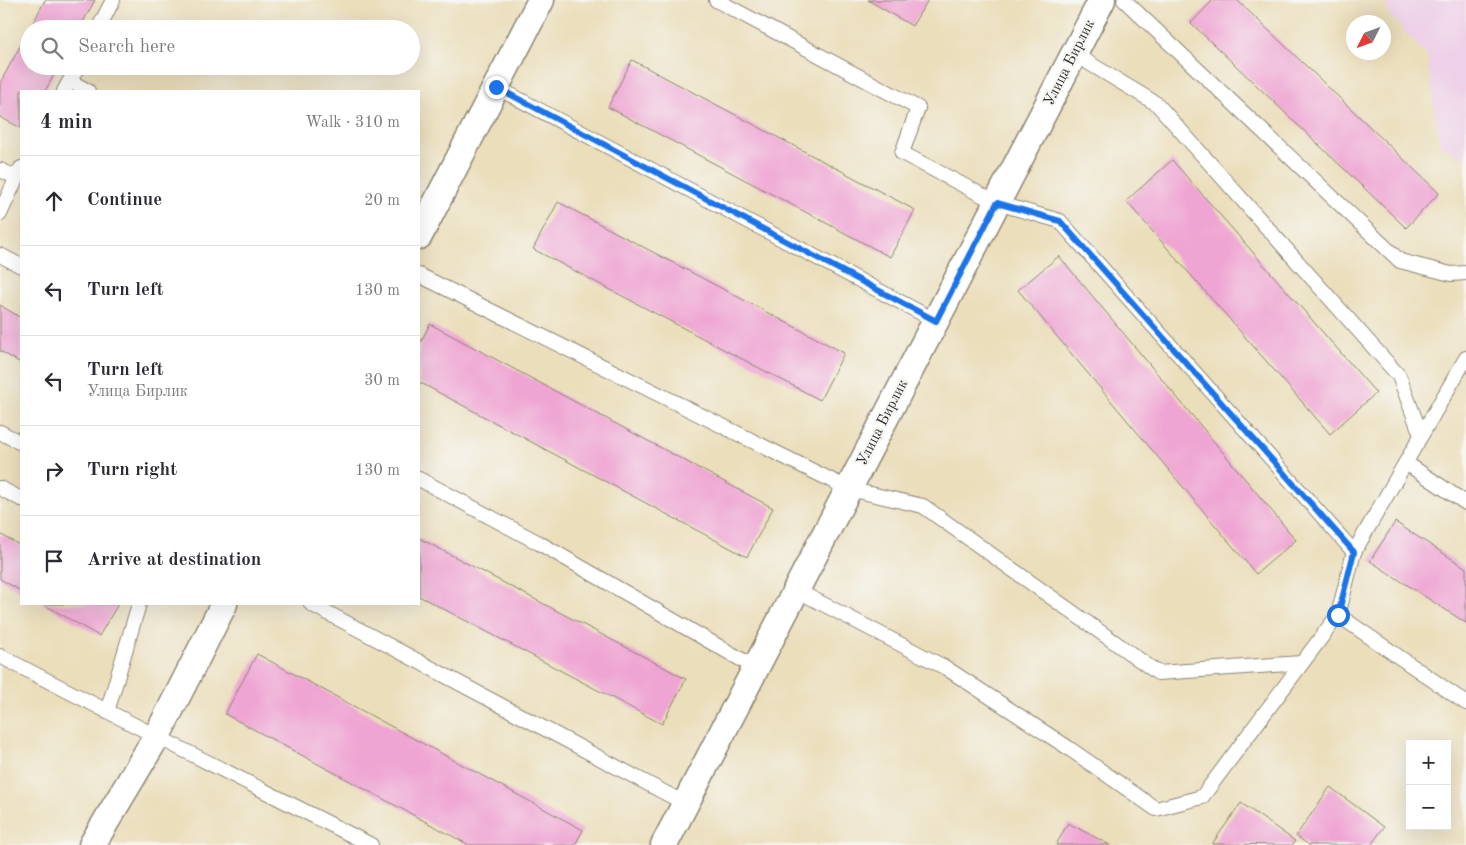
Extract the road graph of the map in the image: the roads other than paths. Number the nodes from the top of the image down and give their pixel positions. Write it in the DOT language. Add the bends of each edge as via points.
graph roads {
  1 [pos="113,0"];
  2 [pos="541,0"];
  3 [pos="716,0"];
  4 [pos="1102,0"];
  5 [pos="1124,0"];
  6 [pos="103,20"];
  7 [pos="1074,54"];
  8 [pos="73,75"];
  9 [pos="67,86"];
  10 [pos="496,87"];
  11 [pos="84,90"];
  12 [pos="0,170"];
  13 [pos="19,173"];
  14 [pos="997,203"];
  15 [pos="0,214"];
  16 [pos="420,234"];
  17 [pos="0,255"];
  18 [pos="20,265"];
  19 [pos="1466,274"];
  20 [pos="420,275"];
  21 [pos="936,321"];
  22 [pos="1466,358"];
  23 [pos="0,432"];
  24 [pos="1421,435"];
  25 [pos="20,442"];
  26 [pos="1406,463"];
  27 [pos="420,480"];
  28 [pos="0,488"];
  29 [pos="849,489"];
  30 [pos="20,498"];
  31 [pos="1466,503"];
  32 [pos="1354,552"];
  33 [pos="796,590"];
  34 [pos="139,605"];
  35 [pos="223,605"];
  36 [pos="313,605"];
  37 [pos="1338,615"];
  38 [pos="0,656"];
  39 [pos="1302,663"];
  40 [pos="756,668"];
  41 [pos="1466,703"];
  42 [pos="107,712"];
  43 [pos="157,736"];
  44 [pos="686,804"];
  45 [pos="92,845"];
  46 [pos="371,845"];
  47 [pos="664,845"];
  1 -- 6 [label="lane"];
  2 -- 10 [label="street"];
  3 -- 14 [label="lane" via="918,108 902,153"];
  4 -- 7 [label="street, Улица Бирлик"];
  5 -- 19 [label="lane" via="1400,261 1451,274"];
  7 -- 14 [label="street, Улица Бирлик"];
  7 -- 24 [label="lane" via="1157,104 1398,376"];
  8 -- 9 [label="lane"];
  9 -- 11 [label="lane"];
  10 -- 16 [label="street"];
  10 -- 21 [label="lane"];
  12 -- 13 [label="lane"];
  13 -- 15 [label="lane"];
  14 -- 21 [label="street, Улица Бирлик"];
  14 -- 32 [label="lane" via="1060,221"];
  17 -- 18 [label="lane"];
  20 -- 29 [label="lane"];
  21 -- 29 [label="street, Улица Бирлик"];
  22 -- 24 [label="lane"];
  23 -- 25 [label="lane"];
  24 -- 26 [label="lane"];
  26 -- 31 [label="lane"];
  26 -- 32 [label="lane"];
  27 -- 40 [label="lane" via="539,543"];
  28 -- 30 [label="lane"];
  29 -- 33 [label="street, Улица Бирлик"];
  29 -- 39 [label="lane" via="923,506 1158,673"];
  32 -- 37 [label="lane"];
  33 -- 39 [label="lane" via="946,668 1156,809 1202,797"];
  33 -- 40 [label="street, Улица Бирлик"];
  34 -- 42 [label="lane"];
  35 -- 43 [label="street"];
  36 -- 44 [label="lane"];
  37 -- 39 [label="lane"];
  37 -- 41 [label="lane"];
  38 -- 42 [label="lane"];
  40 -- 44 [label="street, Улица Бирлик"];
  42 -- 43 [label="lane"];
  43 -- 45 [label="street"];
  43 -- 46 [label="lane"];
  44 -- 47 [label="street, Улица Бирлик"];
}
